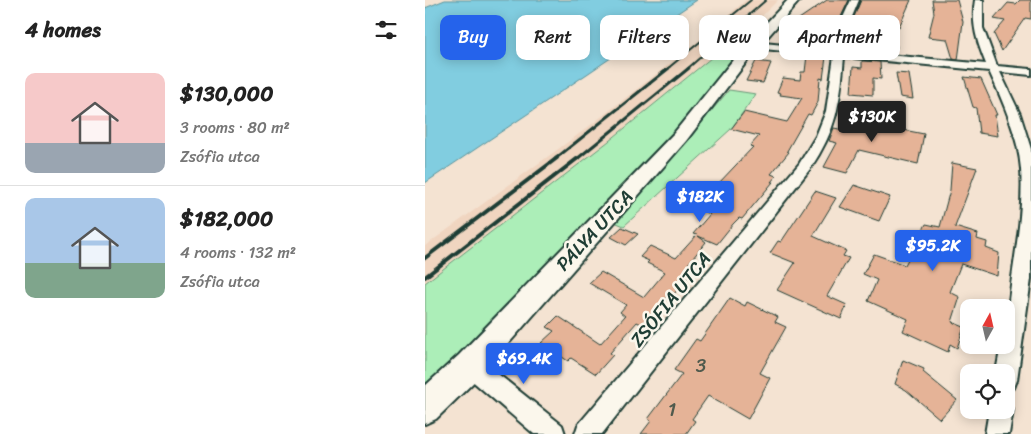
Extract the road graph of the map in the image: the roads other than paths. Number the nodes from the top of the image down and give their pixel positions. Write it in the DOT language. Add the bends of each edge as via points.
graph roads {
  1 [pos="794,0"];
  2 [pos="855,0"];
  3 [pos="979,0"];
  4 [pos="847,15"];
  5 [pos="769,27"];
  6 [pos="900,59"];
  7 [pos="741,60"];
  8 [pos="840,60"];
  9 [pos="995,68"];
  10 [pos="1031,72"];
  11 [pos="1009,364"];
  12 [pos="470,366"];
  13 [pos="425,408"];
  14 [pos="1000,419"];
  15 [pos="553,434"];
  16 [pos="587,434"];
  17 [pos="997,434"];
  1 -- 5 [label="street, PÁLYA UTCA"];
  2 -- 4 [label="street, ZSÓFIA UTCA"];
  3 -- 9 [label="street" via="977,20 980,36"];
  6 -- 9 [label="street"];
  7 -- 12 [label="street, PÁLYA UTCA" via="680,137"];
  8 -- 16 [label="street, ZSÓFIA UTCA" via="834,104 820,140 805,166"];
  9 -- 10 [label="street"];
  9 -- 11 [label="street" via="1022,138 1031,214"];
  12 -- 13 [label="street, PÁLYA UTCA"];
  12 -- 15 [label="street"];
  14 -- 17 [label="street"];
}
